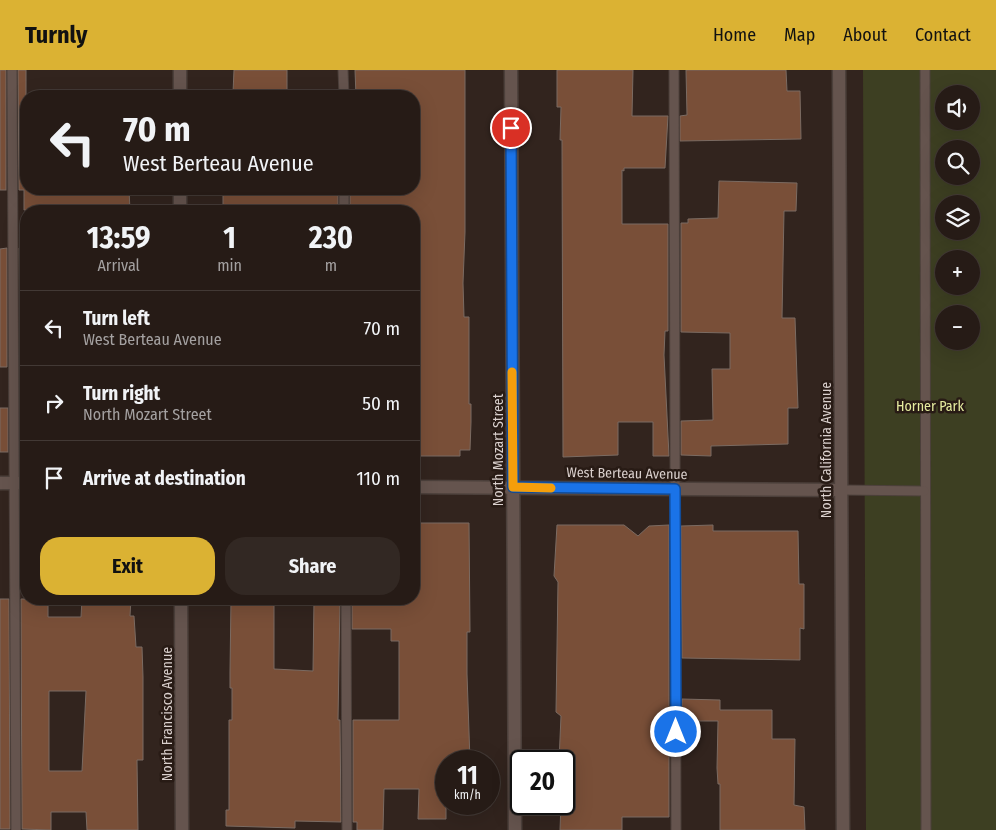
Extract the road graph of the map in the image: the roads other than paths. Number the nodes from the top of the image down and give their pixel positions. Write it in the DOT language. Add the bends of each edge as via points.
graph roads {
  1 [pos="12,70"];
  2 [pos="180,70"];
  3 [pos="343,70"];
  4 [pos="511,70"];
  5 [pos="674,70"];
  6 [pos="839,70"];
  7 [pos="925,70"];
  8 [pos="180,90"];
  9 [pos="344,90"];
  10 [pos="0,483"];
  11 [pos="20,483"];
  12 [pos="420,487"];
  13 [pos="513,487"];
  14 [pos="675,489"];
  15 [pos="841,490"];
  16 [pos="924,491"];
  17 [pos="181,605"];
  18 [pos="346,605"];
  19 [pos="16,830"];
  20 [pos="182,830"];
  21 [pos="347,830"];
  22 [pos="515,830"];
  23 [pos="676,830"];
  24 [pos="843,830"];
  25 [pos="926,830"];
  1 -- 11 [label="lane"];
  2 -- 8 [label="street"];
  3 -- 9 [label="lane"];
  4 -- 13 [label="street, North Mozart Street"];
  5 -- 14 [label="lane"];
  6 -- 15 [label="street, North California Avenue"];
  7 -- 16 [label="lane"];
  10 -- 11 [label="street"];
  11 -- 19 [label="lane"];
  12 -- 13 [label="street, West Berteau Avenue"];
  13 -- 14 [label="street, West Berteau Avenue"];
  13 -- 22 [label="street, North Mozart Street"];
  14 -- 15 [label="street, West Berteau Avenue"];
  14 -- 23 [label="lane"];
  15 -- 16 [label="lane"];
  15 -- 24 [label="street, North California Avenue"];
  16 -- 25 [label="lane"];
  17 -- 20 [label="street, North Francisco Avenue"];
  18 -- 21 [label="lane"];
}
